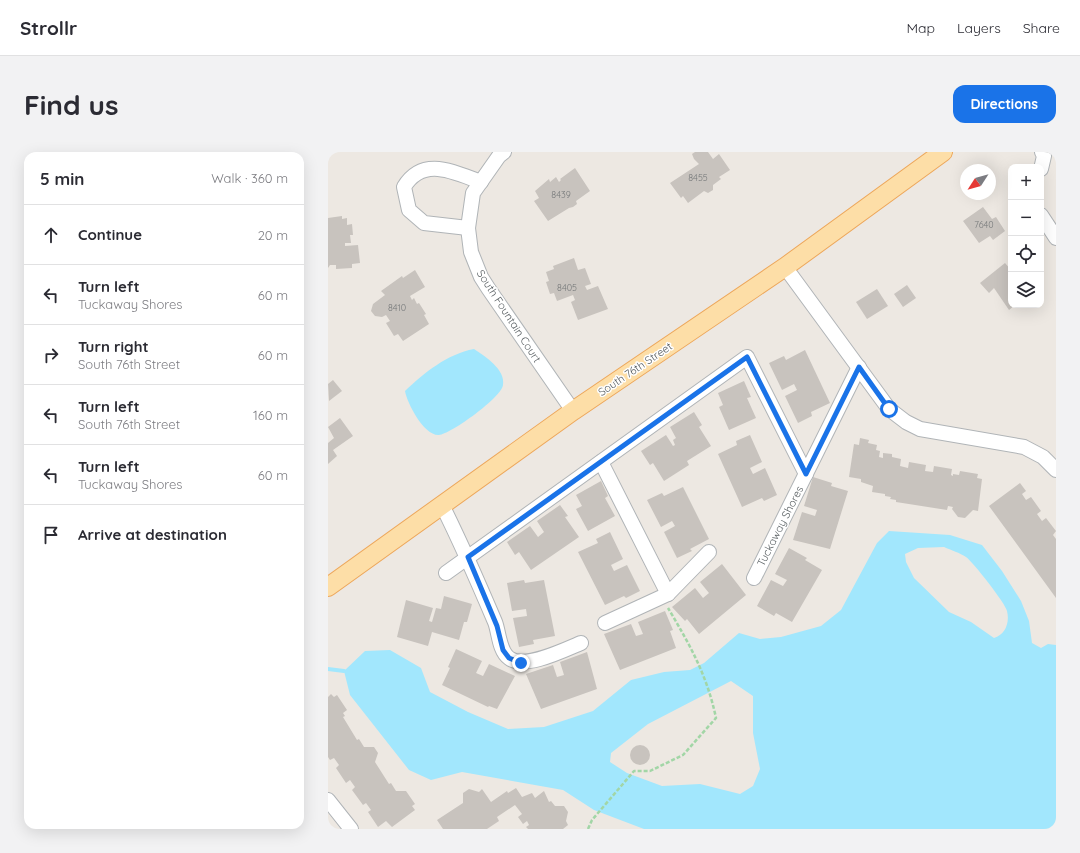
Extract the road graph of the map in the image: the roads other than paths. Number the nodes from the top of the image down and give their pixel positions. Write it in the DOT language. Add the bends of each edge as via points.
graph roads {
  1 [pos="504,152"];
  2 [pos="943,152"];
  3 [pos="1042,152"];
  4 [pos="1042,164"];
  5 [pos="481,182"];
  6 [pos="1044,220"];
  7 [pos="468,228"];
  8 [pos="1056,238"];
  9 [pos="785,267"];
  10 [pos="859,367"];
  11 [pos="573,410"];
  12 [pos="601,462"];
  13 [pos="1056,470"];
  14 [pos="806,474"];
  15 [pos="442,505"];
  16 [pos="709,552"];
  17 [pos="468,557"];
  18 [pos="446,573"];
  19 [pos="754,578"];
  20 [pos="328,587"];
  21 [pos="665,595"];
  22 [pos="605,623"];
  23 [pos="581,643"];
  24 [pos="328,800"];
  25 [pos="352,829"];
  1 -- 5 [label="street, South Fountain Court"];
  2 -- 9 [label="main road, South 76th Street"];
  3 -- 4 [label="street"];
  5 -- 7 [label="street, South Fountain Court" via="473,193"];
  5 -- 7 [label="street" via="436,168 424,169 410,176 404,187 409,210 424,223"];
  6 -- 8 [label="street"];
  7 -- 11 [label="street, South Fountain Court" via="471,252 481,277"];
  9 -- 10 [label="street"];
  9 -- 11 [label="main road, South 76th Street"];
  10 -- 13 [label="street" via="889,409 906,422 920,429 1024,447 1042,457"];
  10 -- 14 [label="street, Tuckaway Shores"];
  11 -- 15 [label="main road, South 76th Street"];
  12 -- 14 [label="street" via="747,357"];
  12 -- 17 [label="street"];
  12 -- 21 [label="street"];
  14 -- 19 [label="street, Tuckaway Shores"];
  15 -- 17 [label="street"];
  15 -- 20 [label="main road, South 76th Street"];
  16 -- 21 [label="street"];
  17 -- 18 [label="street"];
  17 -- 23 [label="street" via="497,626 503,650 509,658 521,663"];
  21 -- 22 [label="street"];
  24 -- 25 [label="street"];
}
